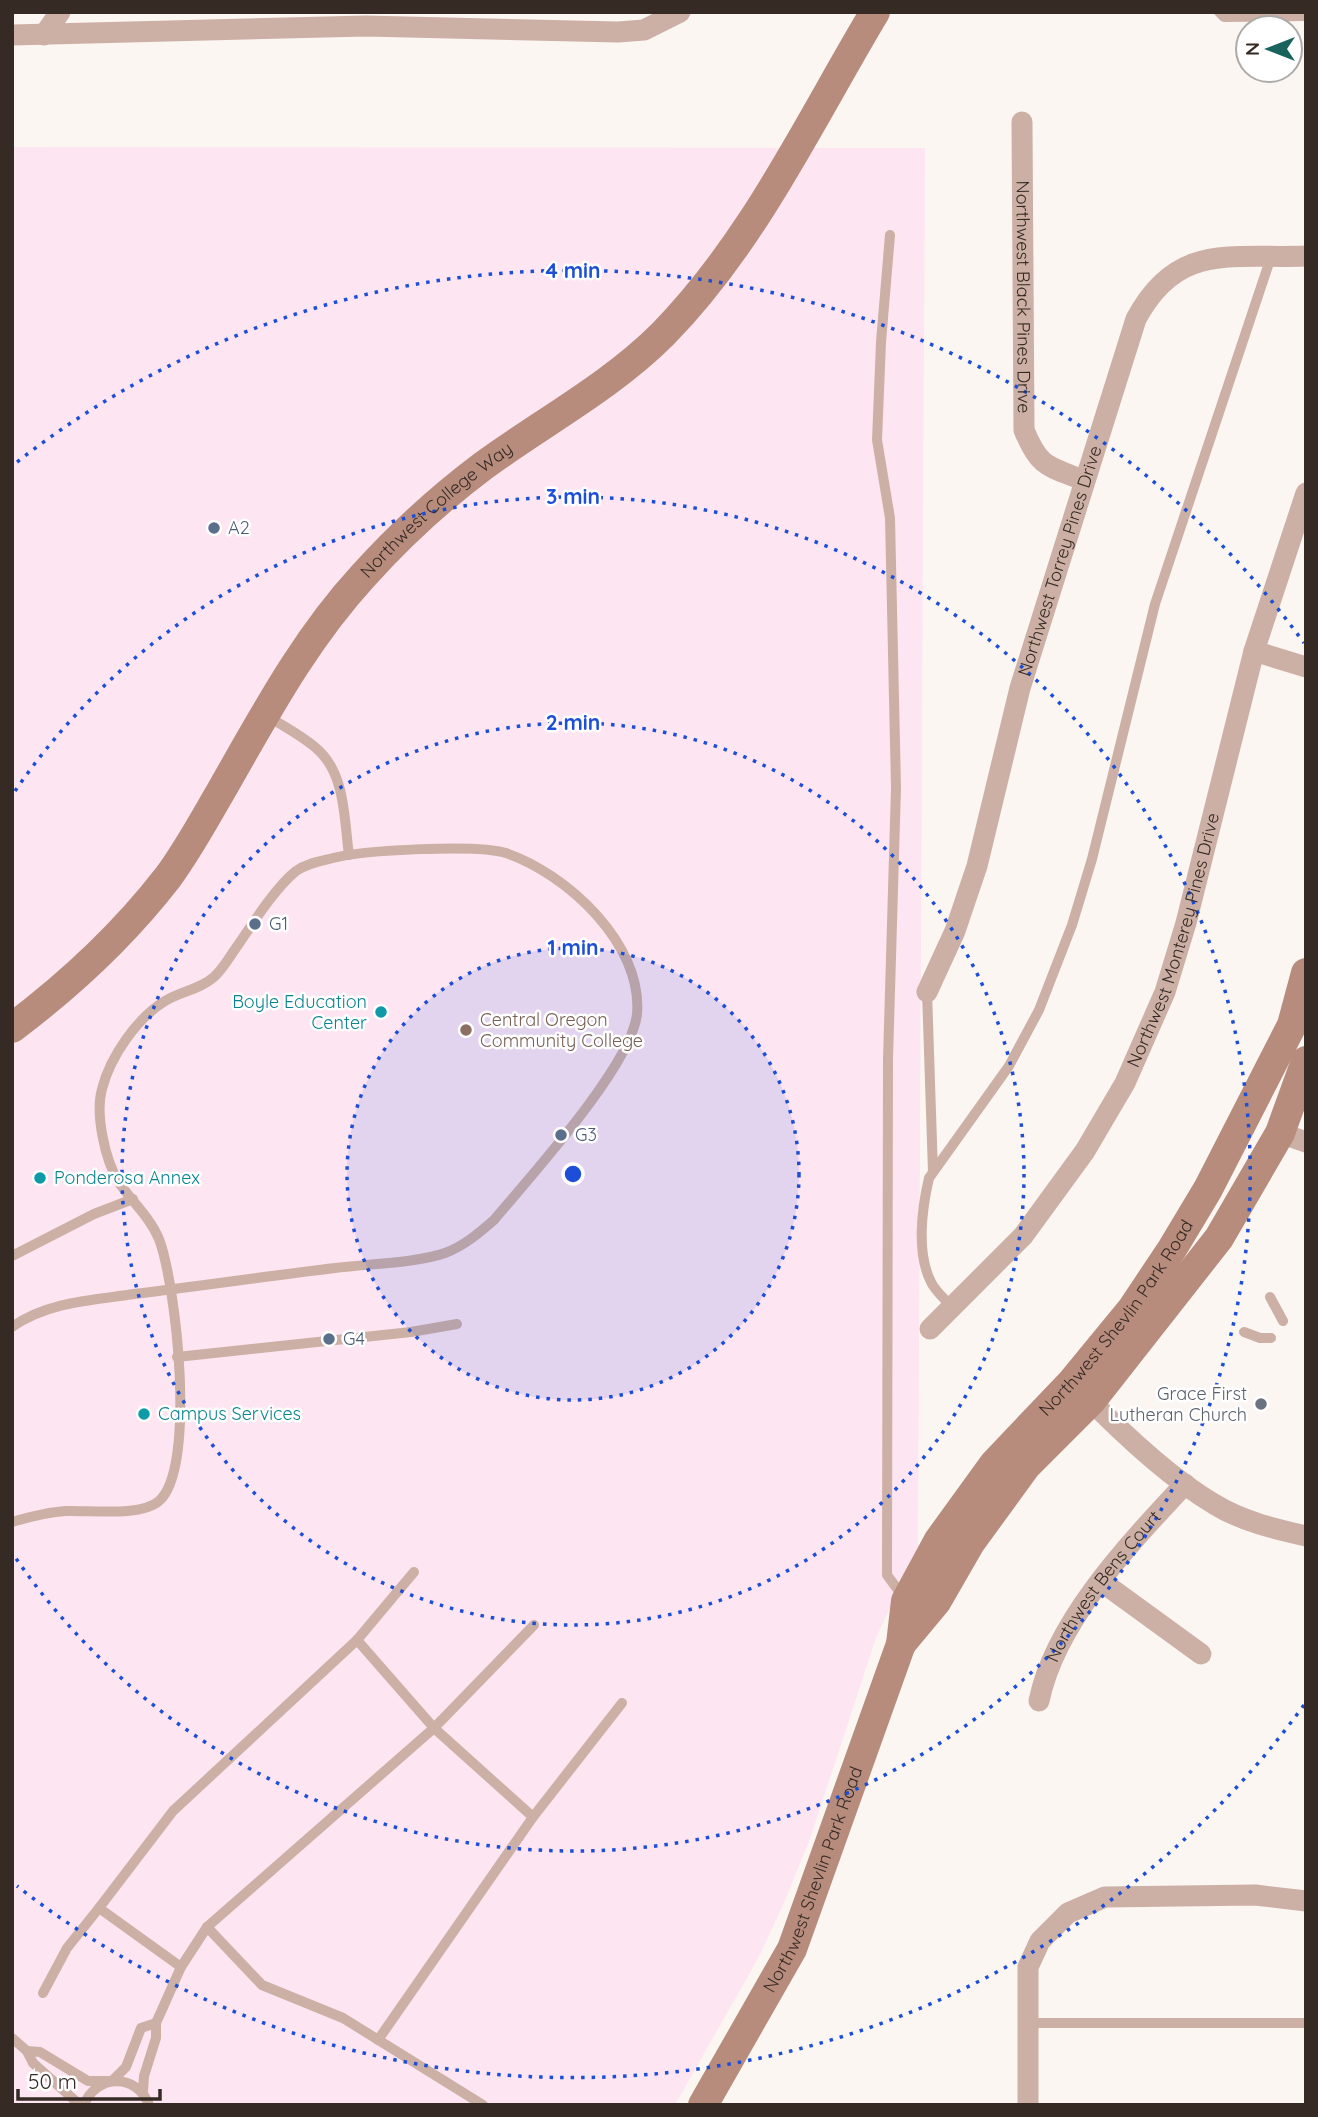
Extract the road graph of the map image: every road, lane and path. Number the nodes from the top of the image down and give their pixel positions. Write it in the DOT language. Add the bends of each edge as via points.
graph roads {
  1 [pos="60,12"];
  2 [pos="680,12"];
  3 [pos="876,12"];
  4 [pos="1219,12"];
  5 [pos="1306,16"];
  6 [pos="371,19"];
  7 [pos="44,34"];
  8 [pos="12,35"];
  9 [pos="1022,122"];
  10 [pos="890,235"];
  11 [pos="1306,256"];
  12 [pos="1270,257"];
  13 [pos="1083,480"];
  14 [pos="1306,493"];
  15 [pos="1254,651"];
  16 [pos="1306,667"];
  17 [pos="265,715"];
  18 [pos="349,855"];
  19 [pos="1306,973"];
  20 [pos="927,992"];
  21 [pos="12,1028"];
  22 [pos="1306,1061"];
  23 [pos="1293,1137"];
  24 [pos="933,1172"];
  25 [pos="132,1199"];
  26 [pos="12,1256"];
  27 [pos="170,1290"];
  28 [pos="1270,1297"];
  29 [pos="952,1307"];
  30 [pos="1283,1321"];
  31 [pos="457,1324"];
  32 [pos="12,1327"];
  33 [pos="930,1329"];
  34 [pos="1244,1332"];
  35 [pos="1270,1338"];
  36 [pos="177,1357"];
  37 [pos="1082,1392"];
  38 [pos="1185,1484"];
  39 [pos="12,1522"];
  40 [pos="1306,1536"];
  41 [pos="414,1572"];
  42 [pos="1102,1582"];
  43 [pos="906,1601"];
  44 [pos="534,1625"];
  45 [pos="357,1640"];
  46 [pos="901,1644"];
  47 [pos="1201,1654"];
  48 [pos="1039,1701"];
  49 [pos="622,1703"];
  50 [pos="434,1728"];
  51 [pos="533,1817"];
  52 [pos="1306,1901"];
  53 [pos="99,1908"];
  54 [pos="207,1927"];
  55 [pos="181,1967"];
  56 [pos="43,1993"];
  57 [pos="156,2023"];
  58 [pos="1028,2023"];
  59 [pos="1306,2023"];
  60 [pos="12,2038"];
  61 [pos="378,2040"];
  62 [pos="27,2051"];
  63 [pos="112,2081"];
  64 [pos="149,2101"];
  65 [pos="82,2105"];
  66 [pos="483,2105"];
  67 [pos="703,2105"];
  68 [pos="1028,2105"];
  1 -- 7 [label="street"];
  2 -- 6 [label="street" via="645,30 618,32"];
  3 -- 17 [label="main road, Northwest College Way" via="774,186 713,278 661,335 596,390 425,513 327,620"];
  4 -- 5 [label="lane" via="1224,17"];
  6 -- 7 [label="street"];
  7 -- 8 [label="street"];
  9 -- 13 [label="street, Northwest Black Pines Drive" via="1024,430 1034,455 1047,466"];
  10 -- 43 [label="lane" via="877,440 890,518 896,788 888,1073 887,1575"];
  11 -- 12 [label="street, Northwest Torrey Pines Drive"];
  12 -- 13 [label="street, Northwest Torrey Pines Drive" via="1201,259 1178,268 1148,296 1136,319"];
  12 -- 24 [label="lane" via="1155,604 1072,925 1039,1010 1009,1066"];
  13 -- 20 [label="street, Northwest Torrey Pines Drive" via="1020,688 977,866 955,931"];
  14 -- 15 [label="street, Northwest Monterey Pines Drive"];
  15 -- 16 [label="street"];
  15 -- 29 [label="street, Northwest Monterey Pines Drive" via="1186,923 1165,992 1125,1083 1085,1151 1023,1236"];
  17 -- 18 [label="lane" via="317,748 333,769 342,798"];
  17 -- 21 [label="main road, Northwest College Way" via="169,876 113,940"];
  18 -- 25 [label="lane" via="295,872 218,974 202,987 166,1000 115,1056 101,1091 102,1120 117,1180"];
  18 -- 27 [label="lane" via="453,847 504,852 554,876 620,942 633,973 637,1016 617,1064 494,1220 473,1238 444,1253"];
  19 -- 37 [label="main road, Northwest Shevlin Park Road" via="1292,1025 1208,1189"];
  20 -- 24 [label="lane"];
  22 -- 23 [label="main road, Northwest Shevlin Park Road"];
  23 -- 37 [label="main road, Northwest Shevlin Park Road" via="1219,1238"];
  24 -- 29 [label="lane" via="925,1194 923,1258 931,1283"];
  25 -- 26 [label="lane"];
  25 -- 27 [label="lane" via="157,1234"];
  27 -- 32 [label="lane" via="68,1304 44,1310"];
  27 -- 36 [label="lane"];
  28 -- 30 [label="lane"];
  29 -- 33 [label="street, Northwest Monterey Pines Drive"];
  31 -- 36 [label="lane"];
  34 -- 35 [label="lane"];
  36 -- 39 [label="lane" via="181,1435 171,1485 160,1500 147,1508 62,1511"];
  37 -- 38 [label="street"];
  37 -- 43 [label="main road, Northwest Shevlin Park Road" via="994,1464 939,1540"];
  37 -- 46 [label="main road, Northwest Shevlin Park Road" via="970,1543 936,1602"];
  38 -- 40 [label="street" via="1215,1505 1261,1525"];
  38 -- 42 [label="street, Northwest Bens Court"];
  41 -- 45 [label="lane"];
  42 -- 47 [label="street"];
  42 -- 48 [label="street, Northwest Bens Court" via="1059,1646"];
  43 -- 46 [label="main road, Northwest Shevlin Park Road"];
  44 -- 50 [label="lane"];
  45 -- 50 [label="lane"];
  45 -- 53 [label="lane" via="173,1811"];
  46 -- 67 [label="main road, Northwest Shevlin Park Road" via="792,1949"];
  49 -- 51 [label="lane"];
  50 -- 51 [label="lane"];
  50 -- 54 [label="lane"];
  51 -- 61 [label="lane"];
  52 -- 58 [label="street" via="1255,1895 1105,1897 1086,1903 1068,1913 1040,1941 1028,1967"];
  53 -- 55 [label="lane"];
  53 -- 56 [label="lane" via="67,1948"];
  54 -- 55 [label="lane"];
  54 -- 61 [label="lane" via="262,1985 343,2018"];
  55 -- 57 [label="lane"];
  57 -- 63 [label="lane" via="141,2028 126,2067"];
  57 -- 64 [label="lane" via="144,2076"];
  58 -- 59 [label="lane"];
  58 -- 68 [label="street"];
  60 -- 62 [label="lane"];
  61 -- 66 [label="lane"];
  62 -- 63 [label="lane" via="40,2052 88,2081"];
  62 -- 65 [label="lane" via="33,2063"];
  63 -- 64 [label="lane" via="129,2083"];
  63 -- 65 [label="lane" via="92,2090"];
}
